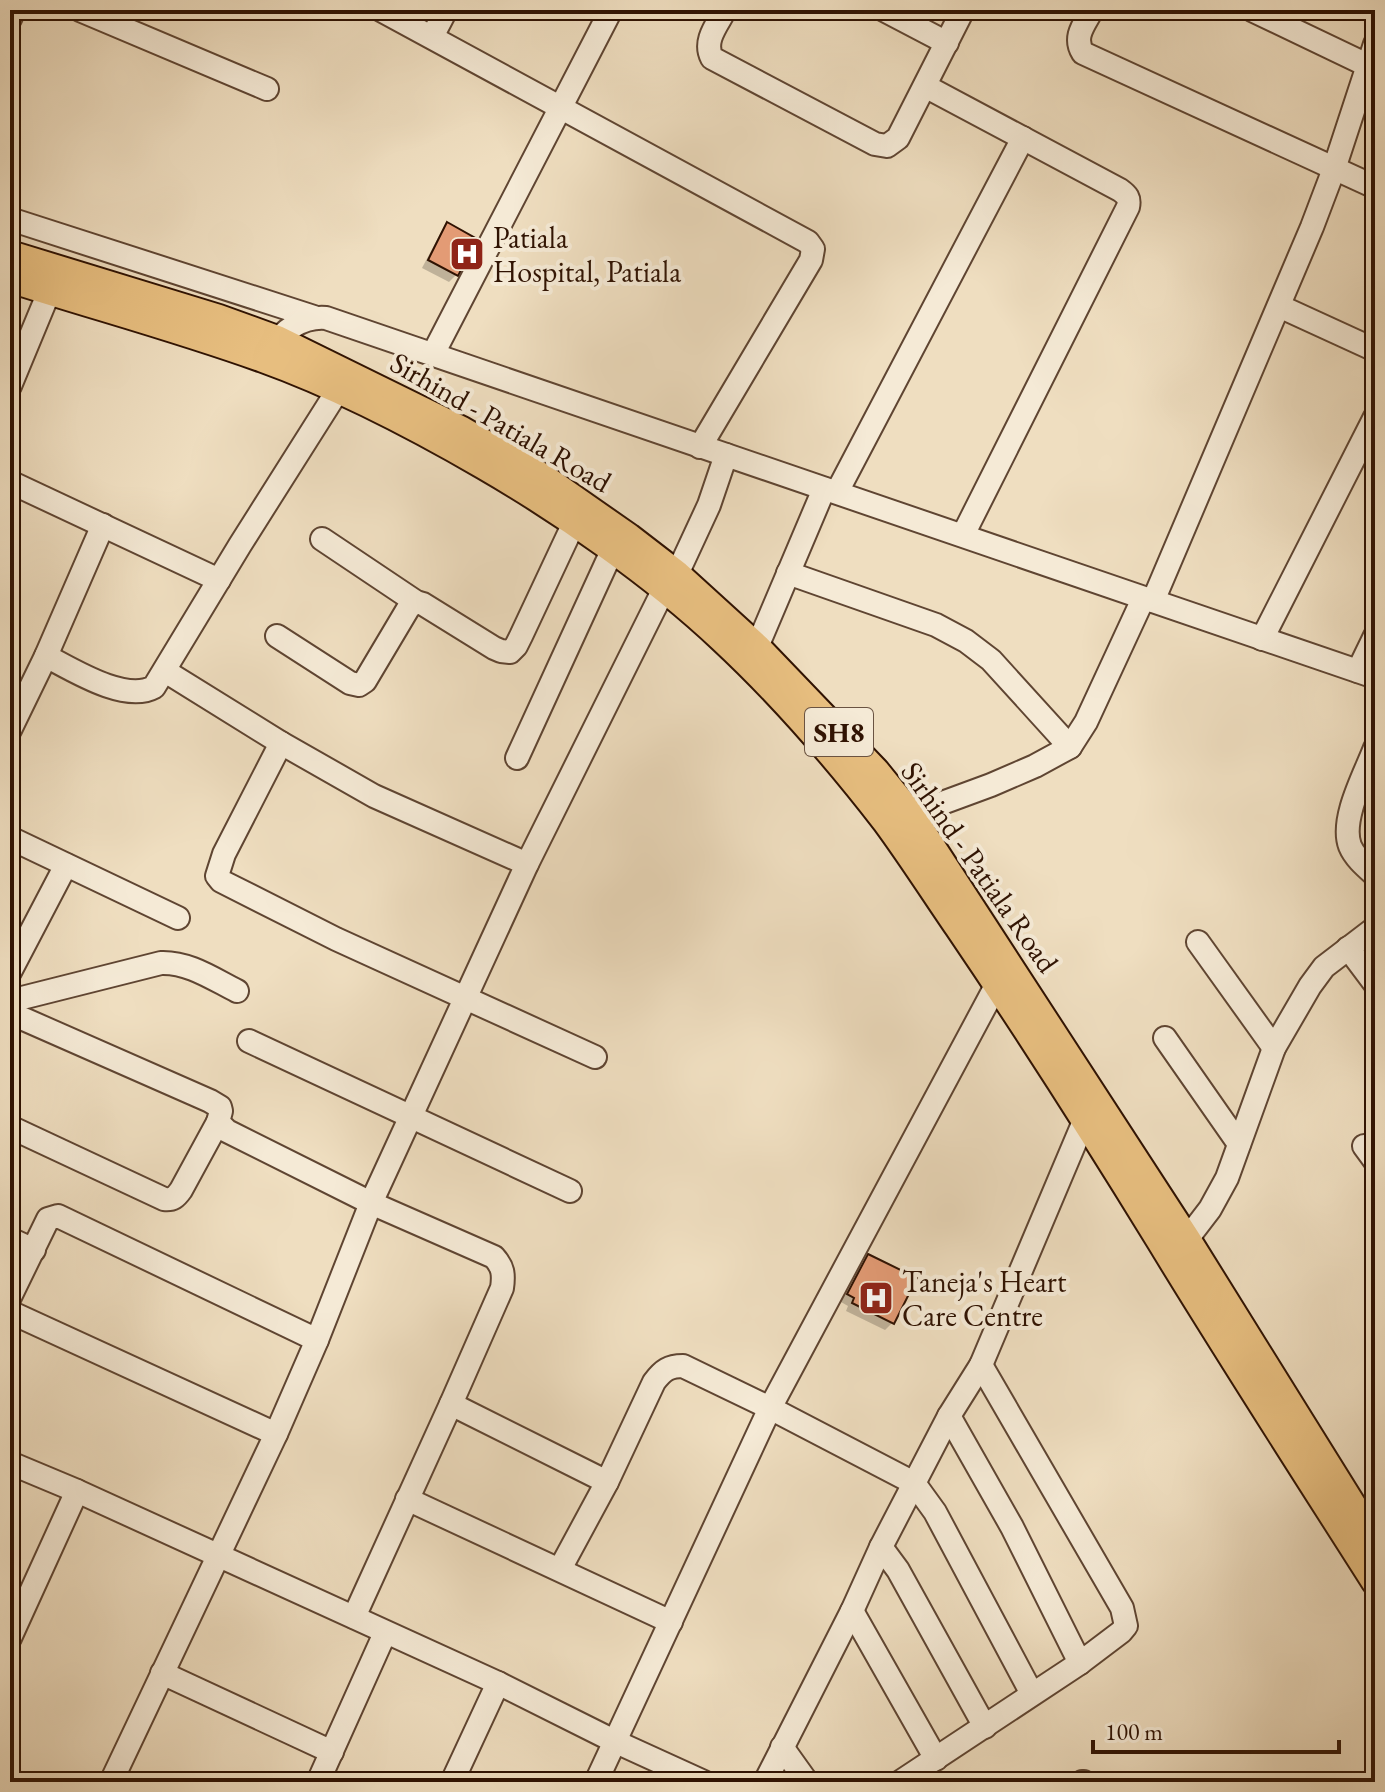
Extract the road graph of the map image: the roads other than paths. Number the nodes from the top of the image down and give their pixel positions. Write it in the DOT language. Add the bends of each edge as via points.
graph roads {
  1 [pos="14,10"];
  2 [pos="80,10"];
  3 [pos="381,10"];
  4 [pos="446,10"];
  5 [pos="611,10"];
  6 [pos="725,10"];
  7 [pos="884,10"];
  8 [pos="963,10"];
  9 [pos="1092,10"];
  10 [pos="1252,10"];
  11 [pos="119,18"];
  12 [pos="10,19"];
  13 [pos="432,37"];
  14 [pos="947,43"];
  15 [pos="1375,44"];
  16 [pos="1369,66"];
  17 [pos="925,86"];
  18 [pos="267,89"];
  19 [pos="561,108"];
  20 [pos="1023,138"];
  21 [pos="1334,169"];
  22 [pos="1375,187"];
  23 [pos="10,219"];
  24 [pos="10,254"];
  25 [pos="10,279"];
  26 [pos="49,292"];
  27 [pos="1279,306"];
  28 [pos="314,317"];
  29 [pos="271,349"];
  30 [pos="1375,350"];
  31 [pos="433,354"];
  32 [pos="10,386"];
  33 [pos="338,390"];
  34 [pos="1375,417"];
  35 [pos="700,447"];
  36 [pos="726,455"];
  37 [pos="10,482"];
  38 [pos="831,490"];
  39 [pos="574,523"];
  40 [pos="103,525"];
  41 [pos="963,535"];
  42 [pos="322,539"];
  43 [pos="612,551"];
  44 [pos="788,573"];
  45 [pos="219,580"];
  46 [pos="670,582"];
  47 [pos="1148,600"];
  48 [pos="416,602"];
  49 [pos="277,636"];
  50 [pos="1375,636"];
  51 [pos="1262,639"];
  52 [pos="757,647"];
  53 [pos="46,656"];
  54 [pos="165,671"];
  55 [pos="1366,674"];
  56 [pos="10,730"];
  57 [pos="281,743"];
  58 [pos="1070,747"];
  59 [pos="1375,748"];
  60 [pos="517,758"];
  61 [pos="898,818"];
  62 [pos="10,838"];
  63 [pos="527,864"];
  64 [pos="66,865"];
  65 [pos="1375,875"];
  66 [pos="178,918"];
  67 [pos="1375,928"];
  68 [pos="1198,942"];
  69 [pos="1348,948"];
  70 [pos="10,972"];
  71 [pos="997,984"];
  72 [pos="1375,984"];
  73 [pos="237,991"];
  74 [pos="465,999"];
  75 [pos="10,1001"];
  76 [pos="10,1013"];
  77 [pos="1165,1038"];
  78 [pos="249,1041"];
  79 [pos="1274,1048"];
  80 [pos="595,1057"];
  81 [pos="411,1115"];
  82 [pos="1085,1119"];
  83 [pos="218,1122"];
  84 [pos="10,1127"];
  85 [pos="1239,1144"];
  86 [pos="570,1191"];
  87 [pos="371,1203"];
  88 [pos="10,1239"];
  89 [pos="1187,1239"];
  90 [pos="34,1250"];
  91 [pos="10,1297"];
  92 [pos="10,1312"];
  93 [pos="317,1340"];
  94 [pos="981,1365"];
  95 [pos="451,1404"];
  96 [pos="770,1408"];
  97 [pos="949,1416"];
  98 [pos="276,1434"];
  99 [pos="10,1463"];
  100 [pos="607,1482"];
  101 [pos="914,1483"];
  102 [pos="77,1491"];
  103 [pos="407,1499"];
  104 [pos="1375,1541"];
  105 [pos="881,1547"];
  106 [pos="218,1556"];
  107 [pos="560,1569"];
  108 [pos="1375,1582"];
  109 [pos="852,1611"];
  110 [pos="354,1617"];
  111 [pos="671,1622"];
  112 [pos="385,1633"];
  113 [pos="10,1638"];
  114 [pos="1080,1663"];
  115 [pos="162,1673"];
  116 [pos="498,1683"];
  117 [pos="1032,1694"];
  118 [pos="985,1727"];
  119 [pos="614,1741"];
  120 [pos="782,1747"];
  121 [pos="332,1752"];
  122 [pos="936,1759"];
  123 [pos="111,1782"];
  124 [pos="318,1782"];
  125 [pos="452,1782"];
  126 [pos="596,1782"];
  127 [pos="704,1782"];
  128 [pos="765,1782"];
  129 [pos="807,1782"];
  130 [pos="900,1782"];
  1 -- 12 [label="street"];
  2 -- 11 [label="street"];
  3 -- 13 [label="street"];
  4 -- 13 [label="street"];
  5 -- 19 [label="street"];
  6 -- 17 [label="street" via="709,40 712,58 875,144 887,146 898,138"];
  7 -- 14 [label="street"];
  8 -- 14 [label="street"];
  9 -- 21 [label="street" via="1079,35 1083,53"];
  10 -- 16 [label="street"];
  11 -- 18 [label="street"];
  13 -- 19 [label="street"];
  14 -- 17 [label="street"];
  15 -- 16 [label="street"];
  16 -- 21 [label="street"];
  17 -- 20 [label="street"];
  19 -- 31 [label="street"];
  19 -- 35 [label="street" via="813,249"];
  20 -- 38 [label="street"];
  20 -- 41 [label="street" via="1120,190 1130,201"];
  21 -- 22 [label="street"];
  21 -- 27 [label="street"];
  23 -- 28 [label="street"];
  24 -- 29 [label="main road, Sirhind - Patiala Road / SH8" via="219,318"];
  25 -- 26 [label="main road"];
  26 -- 29 [label="main road"];
  26 -- 32 [label="street"];
  27 -- 30 [label="street"];
  27 -- 47 [label="street"];
  28 -- 29 [label="street" via="297,323"];
  28 -- 31 [label="street"];
  29 -- 33 [label="main road"];
  29 -- 46 [label="main road, Sirhind - Patiala Road / SH8" via="462,430 629,537"];
  31 -- 35 [label="street"];
  33 -- 39 [label="main road" via="446,444"];
  33 -- 45 [label="street"];
  34 -- 51 [label="street"];
  35 -- 36 [label="street"];
  36 -- 38 [label="street"];
  36 -- 46 [label="street" via="709,505"];
  37 -- 40 [label="street"];
  38 -- 41 [label="street"];
  38 -- 44 [label="street"];
  39 -- 43 [label="main road"];
  39 -- 48 [label="street" via="510,652"];
  40 -- 45 [label="street"];
  40 -- 53 [label="street"];
  41 -- 47 [label="street"];
  42 -- 48 [label="street"];
  43 -- 46 [label="main road"];
  43 -- 60 [label="street"];
  44 -- 52 [label="street"];
  44 -- 58 [label="street" via="936,625 966,641 991,660"];
  45 -- 54 [label="street"];
  46 -- 52 [label="main road, Sirhind - Patiala Road / SH8"];
  46 -- 61 [label="main road" via="834,759"];
  46 -- 63 [label="street"];
  47 -- 51 [label="street"];
  47 -- 58 [label="street"];
  48 -- 49 [label="street" via="359,685"];
  50 -- 55 [label="street"];
  51 -- 55 [label="street"];
  52 -- 61 [label="main road, Sirhind - Patiala Road / SH8" via="876,771"];
  53 -- 54 [label="street" via="101,684 134,692 154,687"];
  53 -- 56 [label="street"];
  54 -- 57 [label="street"];
  57 -- 63 [label="street" via="374,796"];
  57 -- 74 [label="street" via="217,876"];
  58 -- 61 [label="street" via="991,785"];
  59 -- 65 [label="street" via="1348,831 1349,844"];
  61 -- 71 [label="main road"];
  61 -- 89 [label="main road, Sirhind - Patiala Road / SH8"];
  62 -- 64 [label="street"];
  63 -- 74 [label="street"];
  64 -- 66 [label="street"];
  64 -- 70 [label="street"];
  67 -- 69 [label="street"];
  68 -- 79 [label="street"];
  69 -- 72 [label="street"];
  69 -- 79 [label="street" via="1324,967"];
  71 -- 82 [label="main road"];
  71 -- 96 [label="street"];
  73 -- 75 [label="street" via="176,962"];
  74 -- 80 [label="street"];
  74 -- 81 [label="street"];
  76 -- 83 [label="street" via="210,1101 220,1107"];
  77 -- 85 [label="street"];
  78 -- 81 [label="street"];
  79 -- 85 [label="street"];
  81 -- 86 [label="street"];
  81 -- 87 [label="street"];
  82 -- 94 [label="street"];
  82 -- 108 [label="main road"];
  83 -- 84 [label="street" via="171,1199"];
  83 -- 87 [label="street"];
  85 -- 89 [label="street" via="1227,1178"];
  87 -- 93 [label="street"];
  87 -- 95 [label="street" via="494,1257 501,1266 502,1288"];
  88 -- 90 [label="street"];
  89 -- 104 [label="main road, Sirhind - Patiala Road / SH8"];
  90 -- 91 [label="street"];
  90 -- 93 [label="street" via="48,1219 63,1218"];
  92 -- 98 [label="street"];
  93 -- 98 [label="street"];
  94 -- 97 [label="street"];
  94 -- 114 [label="street" via="1122,1608 1126,1626"];
  95 -- 100 [label="street"];
  95 -- 103 [label="street"];
  96 -- 100 [label="street" via="683,1366 672,1366 654,1382"];
  96 -- 101 [label="street"];
  96 -- 111 [label="street"];
  97 -- 101 [label="street"];
  97 -- 114 [label="street"];
  98 -- 106 [label="street"];
  99 -- 102 [label="street"];
  100 -- 107 [label="street"];
  101 -- 105 [label="street"];
  101 -- 117 [label="street" via="935,1512"];
  102 -- 106 [label="street"];
  102 -- 113 [label="street"];
  103 -- 107 [label="street"];
  103 -- 110 [label="street"];
  105 -- 109 [label="street"];
  105 -- 118 [label="street"];
  106 -- 110 [label="street"];
  106 -- 115 [label="street"];
  107 -- 111 [label="street"];
  109 -- 120 [label="street"];
  109 -- 122 [label="street"];
  110 -- 112 [label="street"];
  111 -- 119 [label="street"];
  112 -- 116 [label="street"];
  112 -- 121 [label="street"];
  114 -- 117 [label="street"];
  115 -- 121 [label="street"];
  115 -- 123 [label="street"];
  116 -- 119 [label="street"];
  116 -- 125 [label="street"];
  117 -- 118 [label="street"];
  118 -- 122 [label="street"];
  119 -- 126 [label="street"];
  119 -- 127 [label="street"];
  120 -- 128 [label="street"];
  120 -- 129 [label="street"];
  121 -- 124 [label="street"];
  122 -- 130 [label="street"];
}
